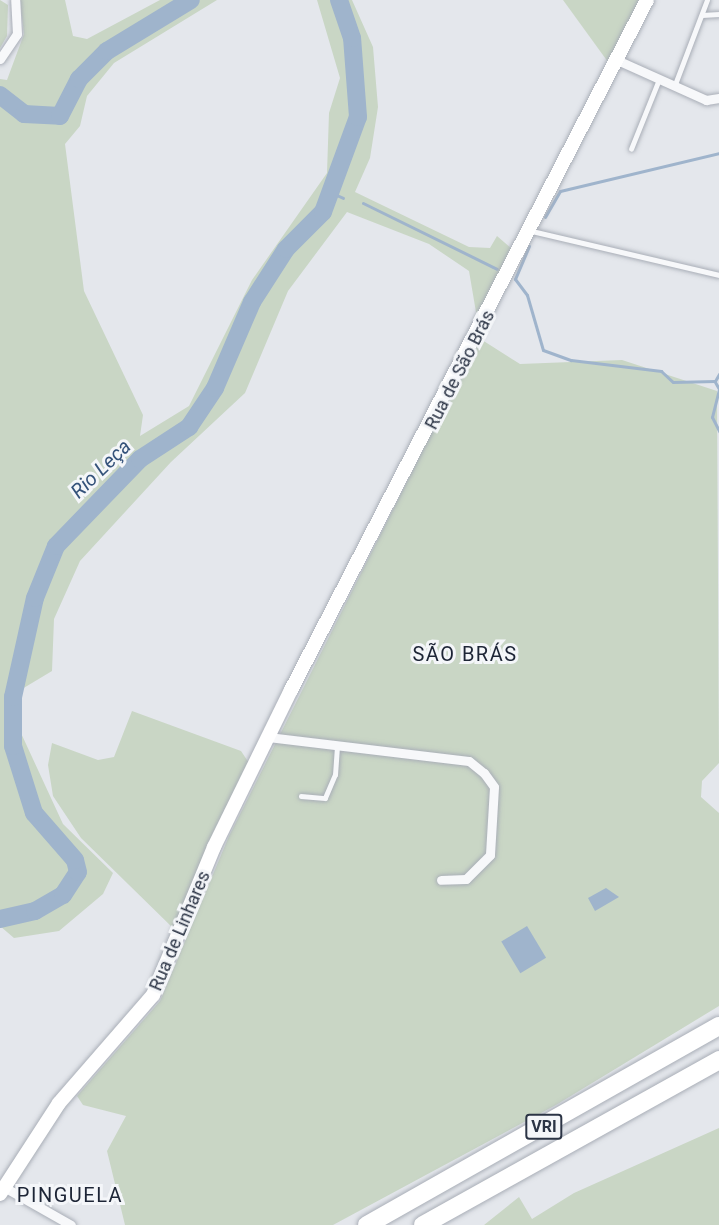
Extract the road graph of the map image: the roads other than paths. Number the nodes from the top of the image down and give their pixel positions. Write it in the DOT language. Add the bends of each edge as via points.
graph roads {
  1 [pos="15,0"];
  2 [pos="647,0"];
  3 [pos="707,0"];
  4 [pos="719,14"];
  5 [pos="702,15"];
  6 [pos="0,59"];
  7 [pos="617,60"];
  8 [pos="658,82"];
  9 [pos="674,88"];
  10 [pos="719,98"];
  11 [pos="631,149"];
  12 [pos="531,230"];
  13 [pos="719,275"];
  14 [pos="268,737"];
  15 [pos="337,746"];
  16 [pos="301,796"];
  17 [pos="441,880"];
  18 [pos="719,1026"];
  19 [pos="719,1060"];
  20 [pos="710,1068"];
  21 [pos="2,1190"];
  22 [pos="71,1225"];
  23 [pos="367,1225"];
  24 [pos="423,1225"];
  1 -- 6 [label="street" via="17,34"];
  2 -- 7 [label="main road, Rua de São Brás"];
  3 -- 5 [label="lane"];
  4 -- 5 [label="lane"];
  5 -- 9 [label="lane"];
  7 -- 8 [label="street"];
  7 -- 12 [label="main road, Rua de São Brás"];
  8 -- 9 [label="street"];
  8 -- 11 [label="lane"];
  9 -- 10 [label="street" via="706,100"];
  12 -- 13 [label="lane"];
  12 -- 14 [label="main road, Rua de São Brás"];
  14 -- 15 [label="street"];
  14 -- 21 [label="main road, Rua de Linhares" via="214,847 153,995 59,1103"];
  15 -- 16 [label="lane" via="335,775 325,798"];
  15 -- 17 [label="street" via="469,761 484,773 494,788 490,855 466,879"];
  18 -- 23 [label="highway, VRI"];
  19 -- 20 [label="highway, VRI"];
  20 -- 24 [label="highway, VRI"];
  21 -- 22 [label="street"];
}
